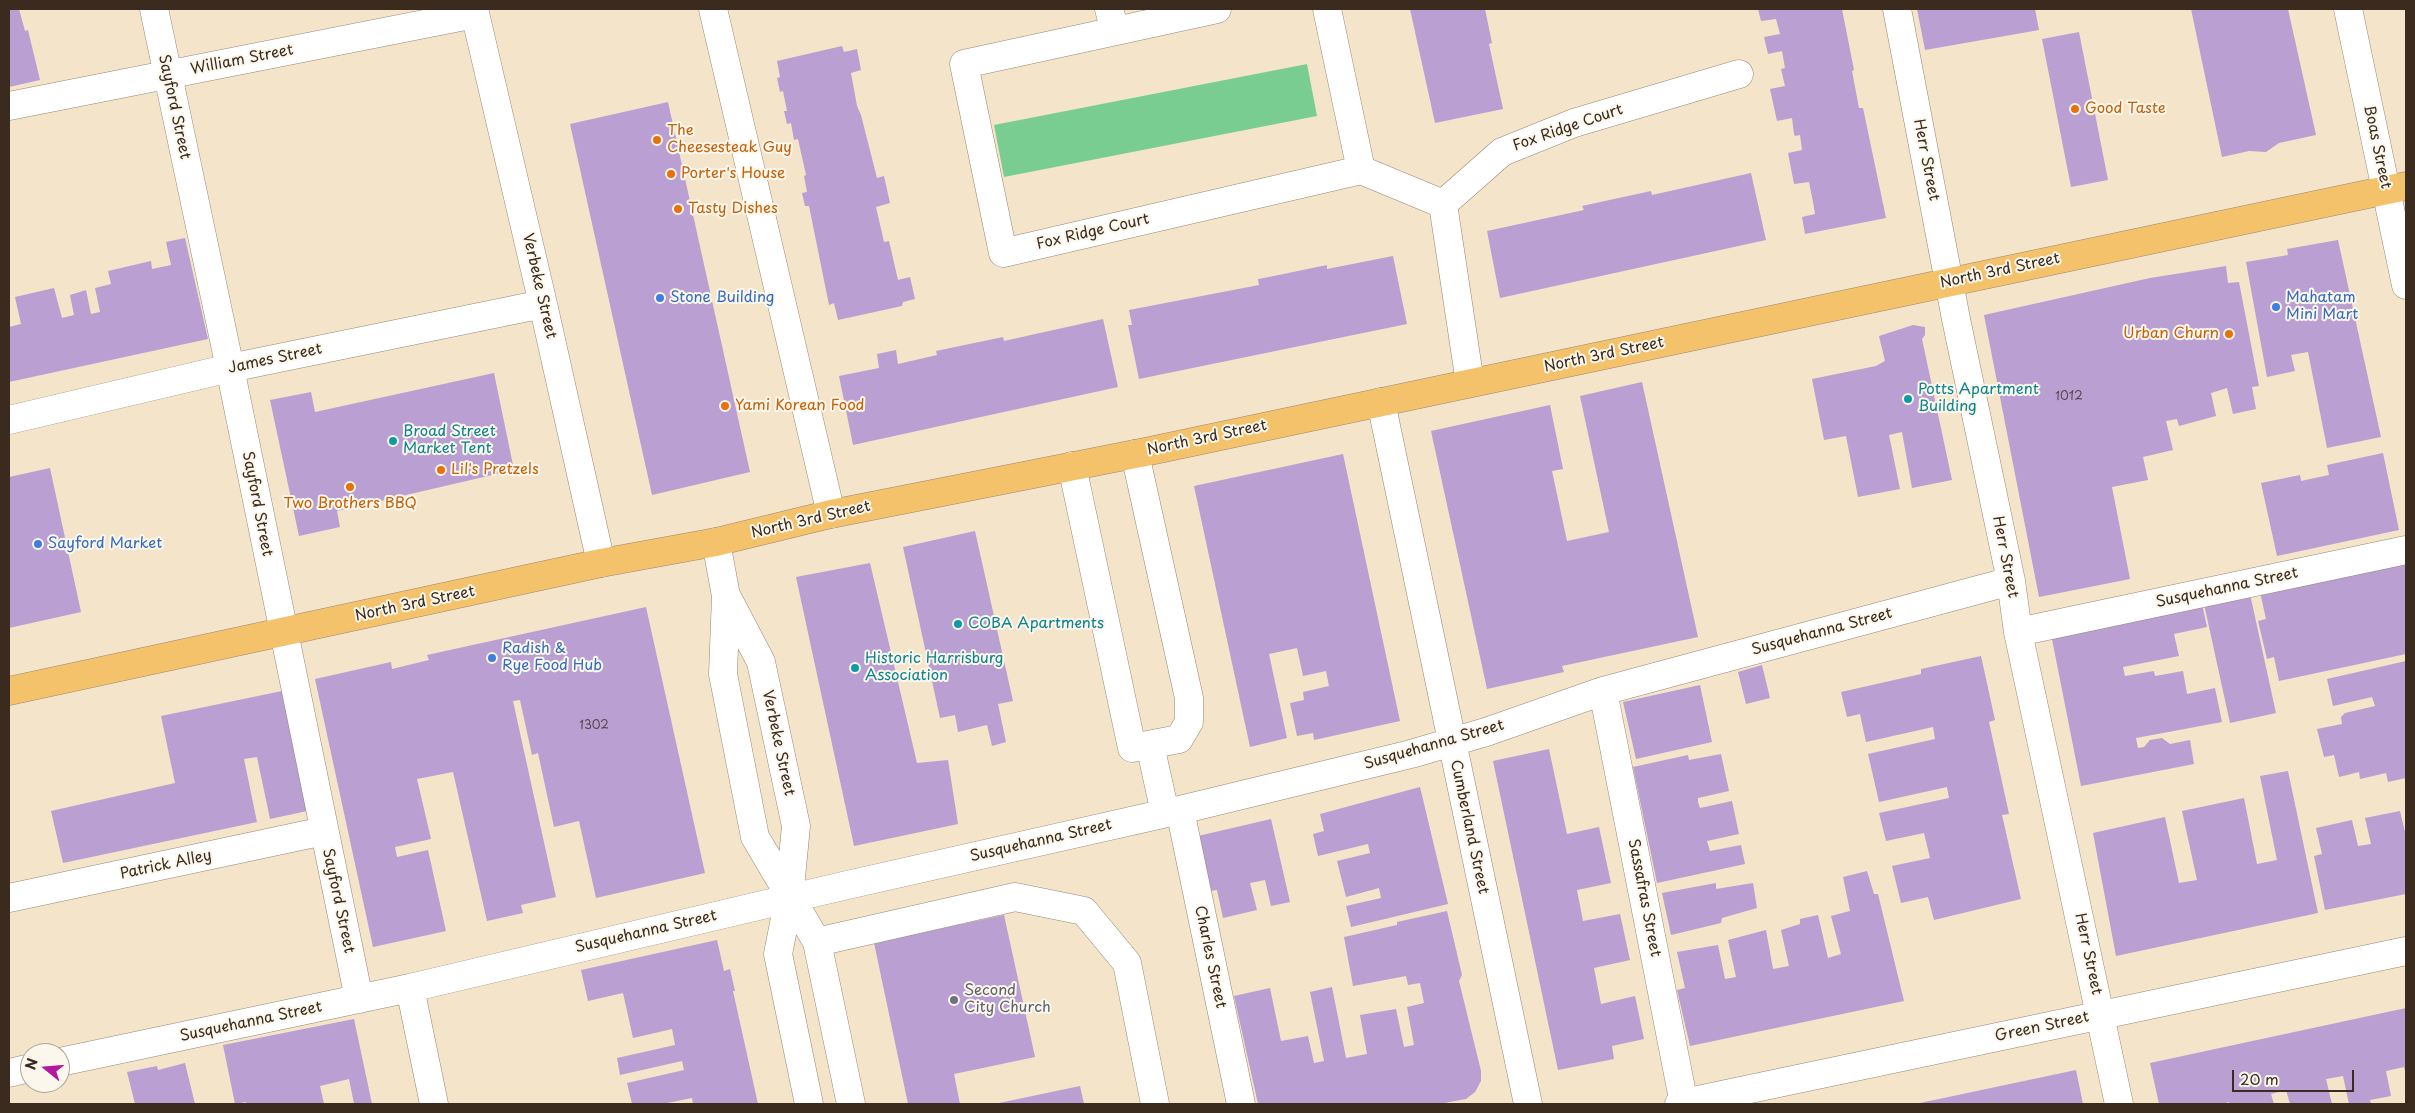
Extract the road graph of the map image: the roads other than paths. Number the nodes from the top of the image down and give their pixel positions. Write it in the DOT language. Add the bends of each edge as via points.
graph roads {
  1 [pos="154,9"];
  2 [pos="713,9"];
  3 [pos="1217,9"];
  4 [pos="1327,9"];
  5 [pos="1897,9"];
  6 [pos="2348,9"];
  7 [pos="474,12"];
  8 [pos="1112,20"];
  9 [pos="167,74"];
  10 [pos="1739,74"];
  11 [pos="9,106"];
  12 [pos="1361,170"];
  13 [pos="2396,188"];
  14 [pos="1443,204"];
  15 [pos="1949,282"];
  16 [pos="2406,285"];
  17 [pos="543,304"];
  18 [pos="230,368"];
  19 [pos="1470,383"];
  20 [pos="1381,402"];
  21 [pos="9,420"];
  22 [pos="1135,454"];
  23 [pos="1072,466"];
  24 [pos="831,514"];
  25 [pos="716,542"];
  26 [pos="2406,550"];
  27 [pos="601,564"];
  28 [pos="2011,581"];
  29 [pos="726,596"];
  30 [pos="2018,632"];
  31 [pos="283,634"];
  32 [pos="9,691"];
  33 [pos="1604,691"];
  34 [pos="1452,743"];
  35 [pos="1150,744"];
  36 [pos="1172,811"];
  37 [pos="324,831"];
  38 [pos="9,898"];
  39 [pos="789,898"];
  40 [pos="817,942"];
  41 [pos="2406,951"];
  42 [pos="410,988"];
  43 [pos="359,999"];
  44 [pos="2101,1015"];
  45 [pos="70,1060"];
  46 [pos="434,1104"];
  47 [pos="809,1104"];
  48 [pos="851,1104"];
  49 [pos="1155,1104"];
  50 [pos="1241,1104"];
  51 [pos="1528,1104"];
  52 [pos="1682,1104"];
  53 [pos="2119,1104"];
  1 -- 9 [label="street, Sayford Street"];
  2 -- 24 [label="street"];
  3 -- 8 [label="street, Fox Ridge Court"];
  4 -- 12 [label="street"];
  5 -- 15 [label="street, Herr Street"];
  6 -- 13 [label="street, Boas Street"];
  7 -- 9 [label="street, William Street"];
  7 -- 17 [label="street, Verbeke Street"];
  8 -- 12 [label="street, Fox Ridge Court" via="964,64 1002,253"];
  9 -- 11 [label="street, William Street"];
  9 -- 18 [label="street, Sayford Street"];
  10 -- 14 [label="street, Fox Ridge Court" via="1574,123 1502,152"];
  12 -- 14 [label="street"];
  13 -- 15 [label="main road, North 3rd Street"];
  13 -- 16 [label="street, Boas Street"];
  14 -- 19 [label="street"];
  15 -- 19 [label="main road, North 3rd Street"];
  15 -- 28 [label="street, Herr Street"];
  17 -- 18 [label="street, James Street"];
  17 -- 27 [label="street, Verbeke Street"];
  18 -- 21 [label="street, James Street"];
  18 -- 31 [label="street, Sayford Street"];
  19 -- 20 [label="main road, North 3rd Street"];
  20 -- 22 [label="main road, North 3rd Street"];
  20 -- 34 [label="street, Cumberland Street"];
  22 -- 23 [label="main road, North 3rd Street"];
  22 -- 35 [label="street" via="1189,698 1189,722 1179,739"];
  23 -- 24 [label="main road, North 3rd Street"];
  23 -- 35 [label="street" via="1132,748"];
  24 -- 25 [label="main road, North 3rd Street"];
  25 -- 27 [label="main road, North 3rd Street"];
  25 -- 29 [label="street, Verbeke Street"];
  26 -- 30 [label="street, Susquehanna Street"];
  27 -- 31 [label="main road, North 3rd Street"];
  28 -- 30 [label="street, Herr Street"];
  28 -- 33 [label="street, Susquehanna Street"];
  29 -- 39 [label="street, Verbeke Street" via="724,674 755,836"];
  29 -- 39 [label="street, Verbeke Street" via="760,662 796,826"];
  30 -- 44 [label="street, Herr Street"];
  31 -- 32 [label="main road, North 3rd Street"];
  31 -- 37 [label="street, Sayford Street"];
  33 -- 34 [label="street, Susquehanna Street"];
  33 -- 52 [label="street, Sassafras Street"];
  34 -- 36 [label="street, Susquehanna Street"];
  34 -- 51 [label="street, Cumberland Street"];
  35 -- 36 [label="street, Charles Street"];
  36 -- 39 [label="street, Susquehanna Street"];
  36 -- 50 [label="street, Charles Street"];
  37 -- 38 [label="street, Patrick Alley"];
  37 -- 43 [label="street, Sayford Street"];
  39 -- 40 [label="street, Verbeke Street"];
  39 -- 42 [label="street, Susquehanna Street"];
  39 -- 47 [label="street, Verbeke Street" via="778,954"];
  40 -- 48 [label="street, Verbeke Street"];
  40 -- 49 [label="street" via="1015,897 1084,911 1127,963"];
  41 -- 44 [label="street, Green Street"];
  42 -- 43 [label="street, Susquehanna Street"];
  42 -- 46 [label="street"];
  43 -- 45 [label="street, Susquehanna Street"];
  44 -- 52 [label="street, Green Street"];
  44 -- 53 [label="street, Herr Street"];
}
